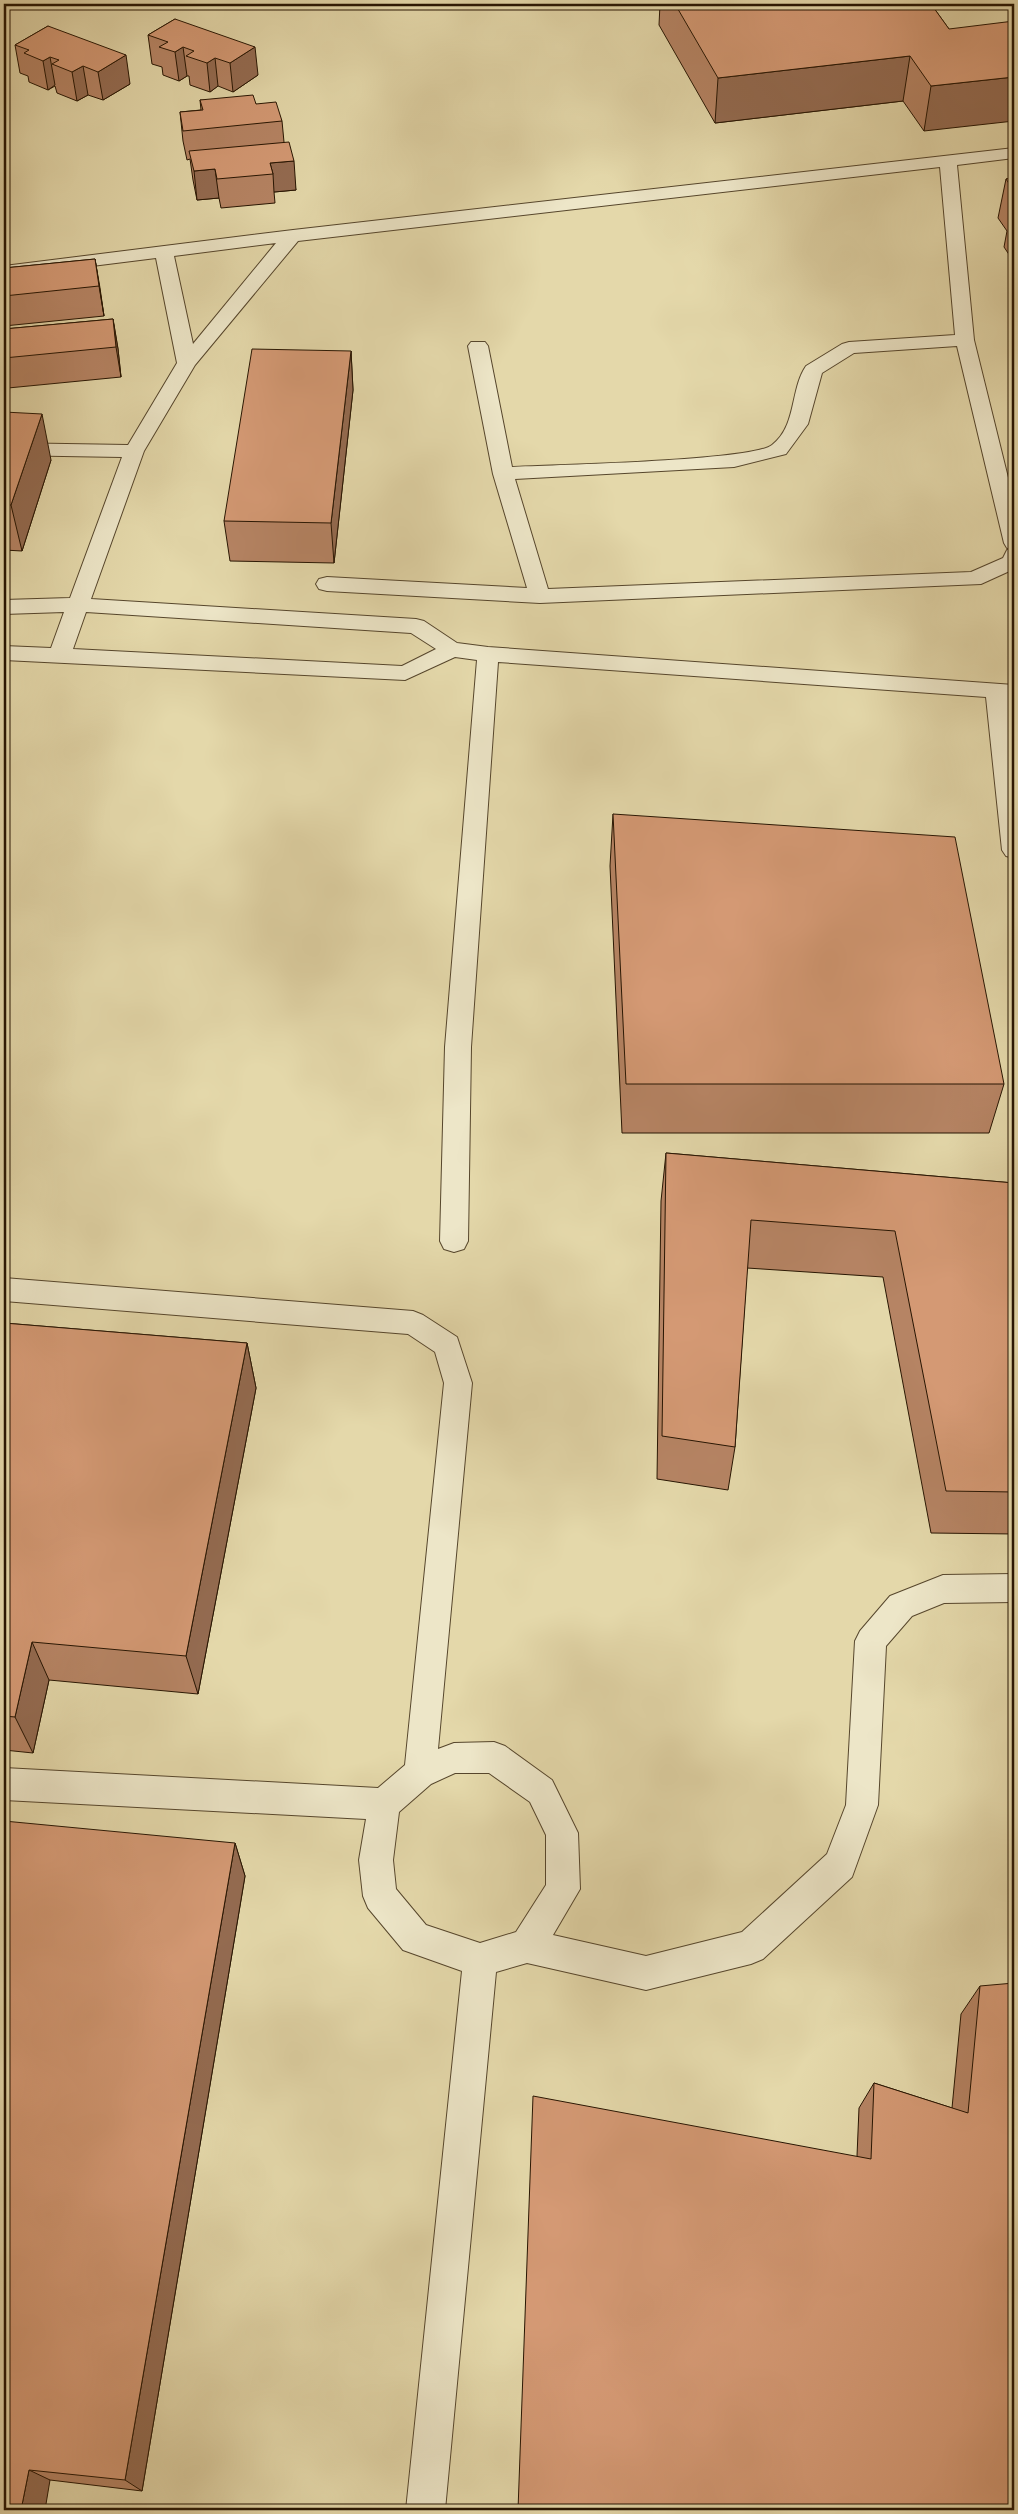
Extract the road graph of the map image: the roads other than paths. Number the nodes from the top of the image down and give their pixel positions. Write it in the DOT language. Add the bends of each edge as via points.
graph roads {
  1 [pos="1014,154"];
  2 [pos="948,160"];
  3 [pos="293,236"];
  4 [pos="164,251"];
  5 [pos="4,271"];
  6 [pos="966,340"];
  7 [pos="478,346"];
  8 [pos="187,363"];
  9 [pos="4,449"];
  10 [pos="134,451"];
  11 [pos="503,474"];
  12 [pos="1014,543"];
  13 [pos="1014,555"];
  14 [pos="327,584"];
  15 [pos="540,596"];
  16 [pos="77,605"];
  17 [pos="4,607"];
  18 [pos="452,650"];
  19 [pos="4,653"];
  20 [pos="60,654"];
  21 [pos="488,654"];
  22 [pos="1005,691"];
  23 [pos="1014,850"];
  24 [pos="454,1242"];
  25 [pos="4,1289"];
  26 [pos="1014,1588"];
  27 [pos="420,1773"];
  28 [pos="4,1784"];
  29 [pos="384,1804"];
  30 [pos="527,1946"];
  31 [pos="480,1960"];
  32 [pos="426,2510"];
  1 -- 2 [label="lane"];
  2 -- 3 [label="lane"];
  2 -- 6 [label="lane"];
  3 -- 4 [label="lane"];
  3 -- 8 [label="lane"];
  4 -- 5 [label="lane"];
  4 -- 8 [label="lane"];
  6 -- 11 [label="lane" via="849,348 813,370 798,424 779,450 734,461"];
  6 -- 12 [label="lane"];
  7 -- 11 [label="lane"];
  8 -- 10 [label="lane"];
  9 -- 10 [label="lane"];
  10 -- 16 [label="lane"];
  11 -- 15 [label="lane"];
  13 -- 15 [label="lane" via="1012,562 974,578"];
  14 -- 15 [label="lane"];
  16 -- 17 [label="lane"];
  16 -- 18 [label="lane" via="416,626"];
  16 -- 20 [label="lane"];
  18 -- 20 [label="lane" via="406,674"];
  18 -- 21 [label="lane"];
  19 -- 20 [label="lane"];
  21 -- 22 [label="lane"];
  21 -- 24 [label="lane" via="458,1047"];
  22 -- 23 [label="lane"];
  25 -- 27 [label="lane" via="414,1323 447,1345 458,1383"];
  26 -- 30 [label="lane" via="943,1589 901,1606 871,1641 862,1805 840,1866 751,1947 646,1973"];
  27 -- 29 [label="lane"];
  27 -- 30 [label="lane" via="454,1758 494,1757 541,1791 562,1833 563,1889"];
  28 -- 29 [label="lane"];
  29 -- 31 [label="lane" via="376,1860 380,1896 415,1938"];
  30 -- 31 [label="lane"];
  31 -- 32 [label="lane"];
}
